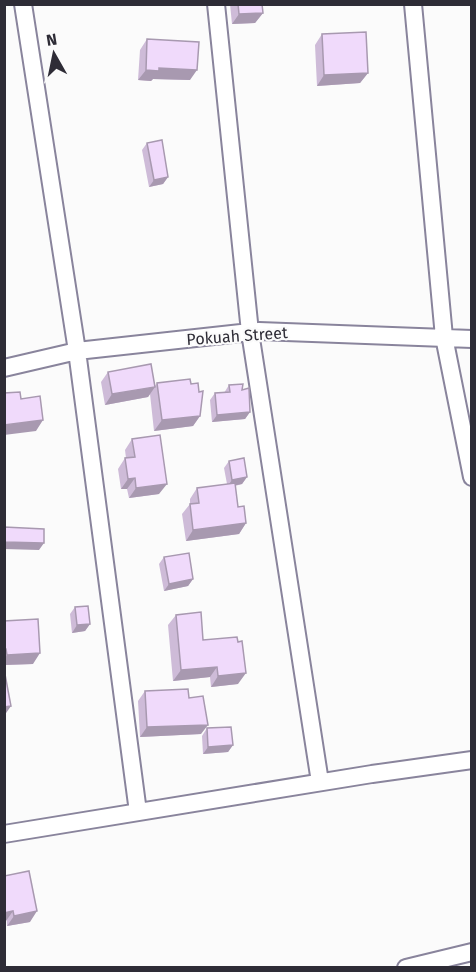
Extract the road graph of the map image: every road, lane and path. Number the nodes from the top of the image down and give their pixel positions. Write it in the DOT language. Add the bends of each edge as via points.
graph roads {
  1 [pos="23,4"];
  2 [pos="216,4"];
  3 [pos="413,4"];
  4 [pos="250,332"];
  5 [pos="444,337"];
  6 [pos="471,339"];
  7 [pos="77,351"];
  8 [pos="4,368"];
  9 [pos="471,477"];
  10 [pos="471,760"];
  11 [pos="320,782"];
  12 [pos="138,812"];
  13 [pos="4,834"];
  14 [pos="471,952"];
  15 [pos="406,968"];
  1 -- 7 [label="street"];
  2 -- 4 [label="street"];
  3 -- 5 [label="street"];
  4 -- 5 [label="street, Pokuah Street"];
  4 -- 7 [label="street, Pokuah Street"];
  4 -- 11 [label="street"];
  5 -- 6 [label="street, Pokuah Street"];
  5 -- 9 [label="street"];
  7 -- 8 [label="street, Pokuah Street"];
  7 -- 12 [label="street"];
  10 -- 11 [label="street"];
  11 -- 12 [label="street"];
  12 -- 13 [label="street"];
  14 -- 15 [label="street"];
}
